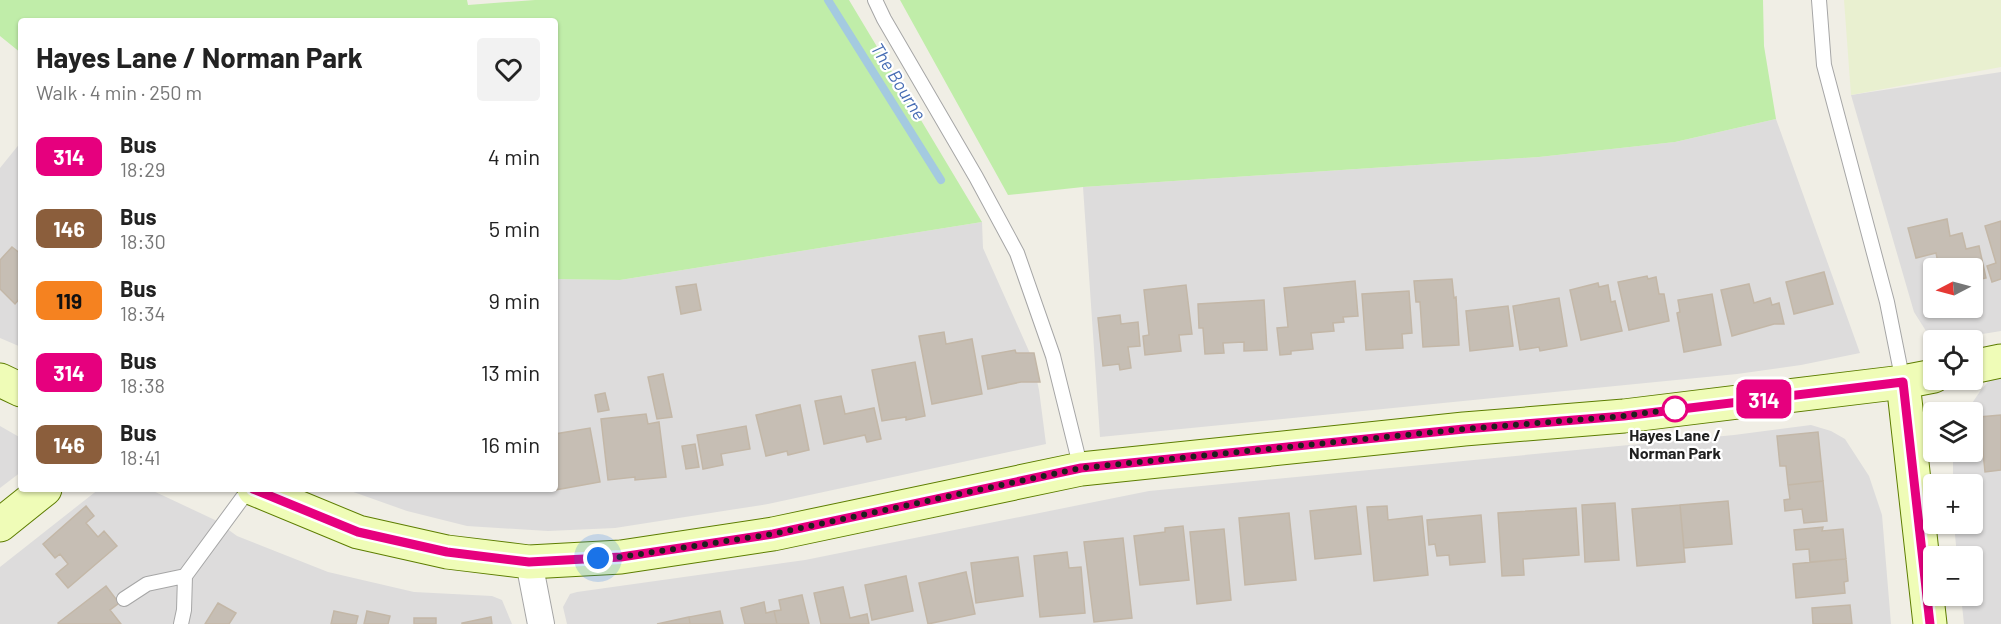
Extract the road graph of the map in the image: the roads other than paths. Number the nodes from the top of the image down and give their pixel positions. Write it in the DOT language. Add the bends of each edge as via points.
graph roads {
  1 [pos="875,0"];
  2 [pos="1819,0"];
  3 [pos="2001,361"];
  4 [pos="1983,365"];
  5 [pos="1918,379"];
  6 [pos="0,380"];
  7 [pos="18,389"];
  8 [pos="1081,468"];
  9 [pos="41,492"];
  10 [pos="249,492"];
  11 [pos="258,492"];
  12 [pos="0,525"];
  13 [pos="529,562"];
  14 [pos="185,576"];
  15 [pos="124,599"];
  16 [pos="181,624"];
  17 [pos="541,624"];
  18 [pos="1930,624"];
  1 -- 8 [label="lane" via="1017,253 1053,356"];
  2 -- 5 [label="lane" via="1824,65 1887,302"];
  3 -- 4 [label="main road"];
  5 -- 8 [label="main road" via="1624,416"];
  5 -- 18 [label="main road"];
  6 -- 7 [label="main road"];
  8 -- 13 [label="main road" via="773,534 621,557"];
  9 -- 12 [label="main road"];
  10 -- 14 [label="lane"];
  11 -- 13 [label="main road" via="358,532 447,552"];
  13 -- 17 [label="street"];
  14 -- 15 [label="lane" via="147,584"];
  14 -- 16 [label="lane"];
}
